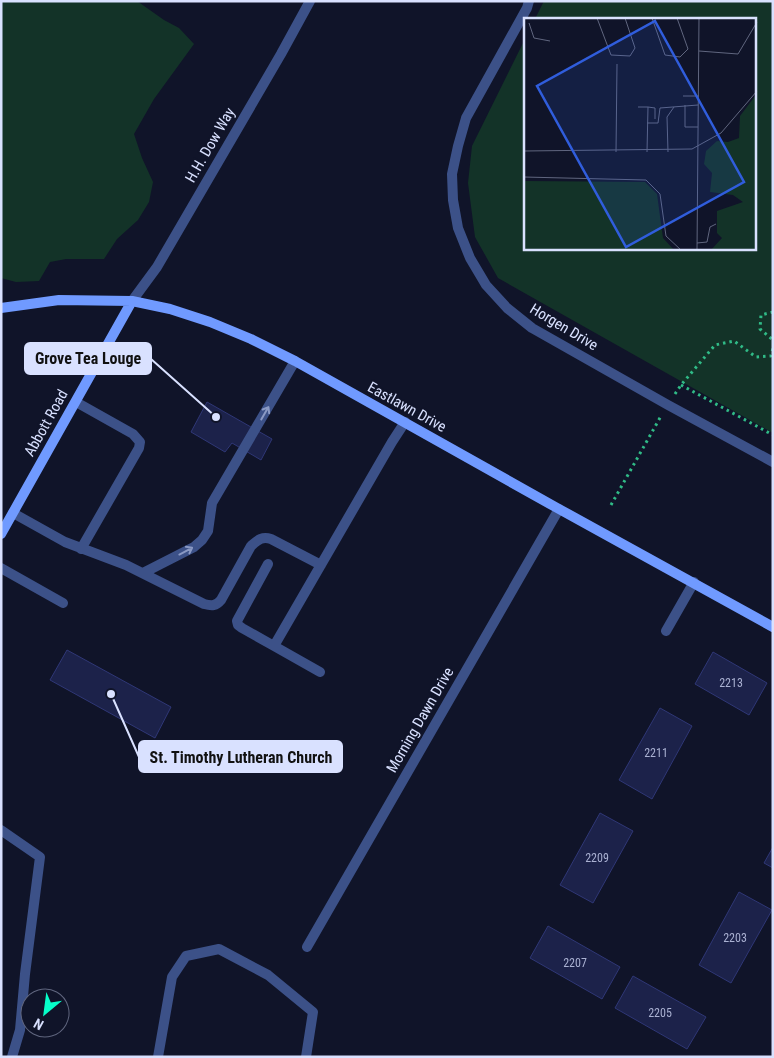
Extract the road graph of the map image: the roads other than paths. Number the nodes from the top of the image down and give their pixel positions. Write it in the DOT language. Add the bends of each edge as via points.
graph roads {
  1 [pos="310,1"];
  2 [pos="529,1"];
  3 [pos="132,301"];
  4 [pos="1,308"];
  5 [pos="295,361"];
  6 [pos="76,402"];
  7 [pos="405,422"];
  8 [pos="773,462"];
  9 [pos="559,509"];
  10 [pos="13,513"];
  11 [pos="1,534"];
  12 [pos="81,549"];
  13 [pos="268,564"];
  14 [pos="321,565"];
  15 [pos="1,568"];
  16 [pos="143,574"];
  17 [pos="694,582"];
  18 [pos="63,603"];
  19 [pos="773,627"];
  20 [pos="666,631"];
  21 [pos="274,646"];
  22 [pos="320,672"];
  23 [pos="1,830"];
  24 [pos="307,947"];
  25 [pos="12,1057"];
  26 [pos="158,1057"];
  27 [pos="306,1057"];
  1 -- 3 [label="street, H.H. Dow Way" via="156,267"];
  2 -- 8 [label="street, Horgen Drive" via="466,118 458,146 452,174 453,200 458,228 470,258 486,285 532,328"];
  3 -- 4 [label="street, Eastlawn Drive" via="59,300"];
  3 -- 5 [label="street, Eastlawn Drive" via="210,322"];
  3 -- 6 [label="street, Abbott Road"];
  5 -- 7 [label="street, Eastlawn Drive"];
  16 -- 5 [label="street, one-way" via="202,540 208,531 212,503"];
  6 -- 10 [label="street, Abbott Road"];
  6 -- 12 [label="street" via="133,434 140,442"];
  7 -- 9 [label="street, Eastlawn Drive"];
  7 -- 14 [label="street"];
  9 -- 17 [label="street, Eastlawn Drive"];
  9 -- 24 [label="street, Morning Dawn Drive"];
  10 -- 11 [label="street, Abbott Road"];
  10 -- 12 [label="street"];
  12 -- 16 [label="street"];
  13 -- 21 [label="street" via="237,621 242,628"];
  14 -- 16 [label="street" via="265,537 251,546 221,600 211,606"];
  14 -- 21 [label="street"];
  15 -- 18 [label="street"];
  17 -- 19 [label="street, Eastlawn Drive"];
  17 -- 20 [label="street"];
  21 -- 22 [label="street"];
  23 -- 25 [label="street" via="40,857 20,1030"];
  26 -- 27 [label="street" via="172,977 186,956 219,949 268,975 313,1012"];
}
